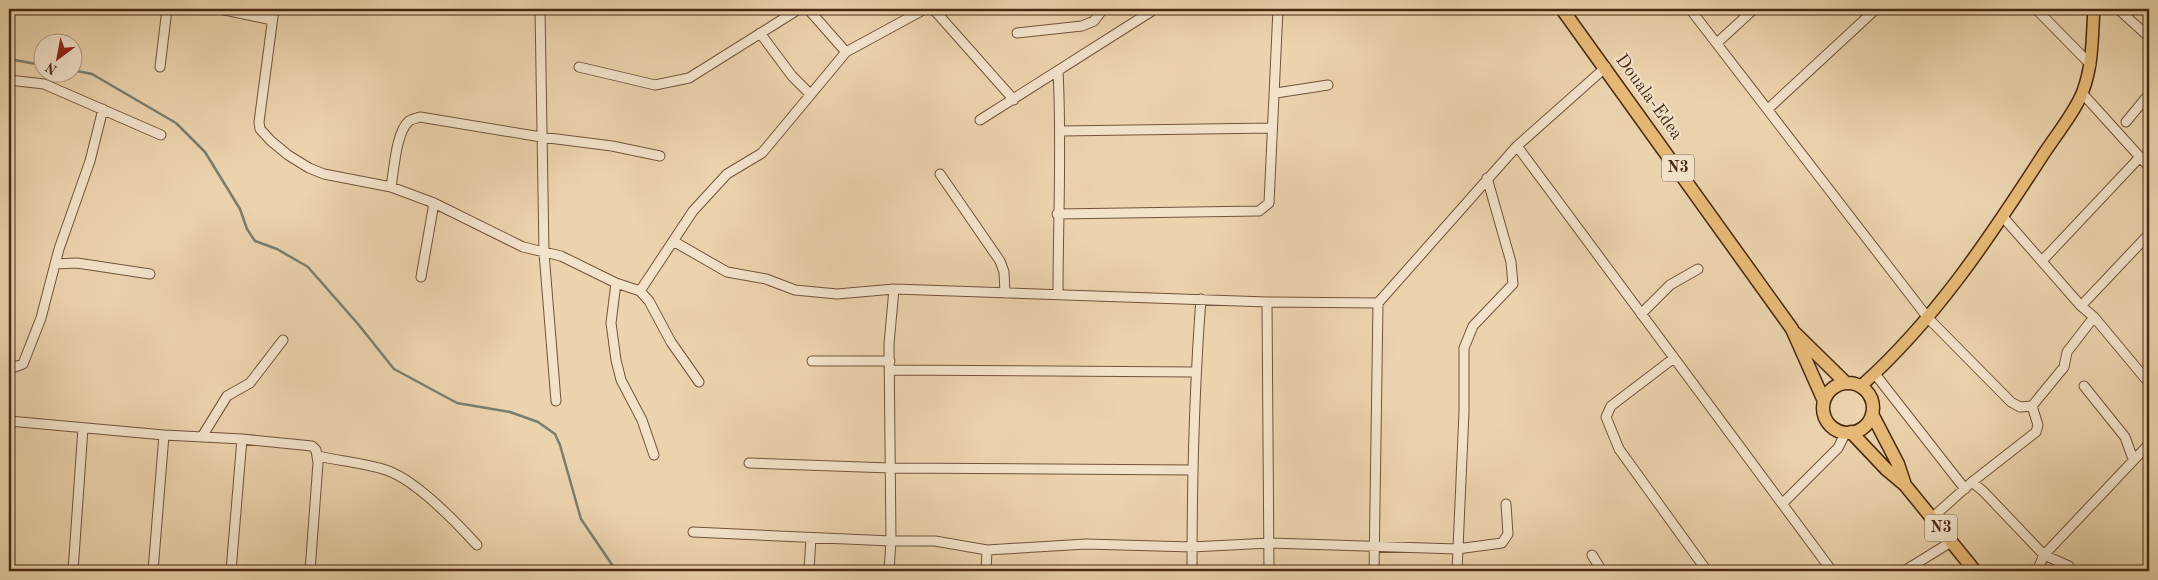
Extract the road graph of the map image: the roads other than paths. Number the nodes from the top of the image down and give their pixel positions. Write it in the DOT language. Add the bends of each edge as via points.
graph roads {
  1 [pos="167,9"];
  2 [pos="220,9"];
  3 [pos="274,9"];
  4 [pos="540,9"];
  5 [pos="799,9"];
  6 [pos="808,9"];
  7 [pos="925,9"];
  8 [pos="931,9"];
  9 [pos="1103,9"];
  10 [pos="1155,9"];
  11 [pos="1269,9"];
  12 [pos="1562,9"];
  13 [pos="1690,9"];
  14 [pos="1754,9"];
  15 [pos="1876,9"];
  16 [pos="2036,9"];
  17 [pos="2094,9"];
  18 [pos="2118,9"];
  19 [pos="1278,11"];
  20 [pos="272,20"];
  21 [pos="1017,33"];
  22 [pos="760,34"];
  23 [pos="2149,37"];
  24 [pos="1718,42"];
  25 [pos="846,52"];
  26 [pos="2091,66"];
  27 [pos="160,67"];
  28 [pos="579,67"];
  29 [pos="1606,67"];
  30 [pos="1058,71"];
  31 [pos="9,80"];
  32 [pos="1328,85"];
  33 [pos="1276,93"];
  34 [pos="2082,93"];
  35 [pos="810,94"];
  36 [pos="2149,94"];
  37 [pos="1014,100"];
  38 [pos="102,109"];
  39 [pos="1768,109"];
  40 [pos="980,120"];
  41 [pos="2126,122"];
  42 [pos="1272,128"];
  43 [pos="1061,131"];
  44 [pos="161,135"];
  45 [pos="541,137"];
  46 [pos="1517,146"];
  47 [pos="660,156"];
  48 [pos="2140,157"];
  49 [pos="2149,167"];
  50 [pos="940,174"];
  51 [pos="1487,178"];
  52 [pos="392,187"];
  53 [pos="434,203"];
  54 [pos="1058,214"];
  55 [pos="2003,217"];
  56 [pos="2149,234"];
  57 [pos="673,241"];
  58 [pos="544,253"];
  59 [pos="2042,261"];
  60 [pos="56,264"];
  61 [pos="1698,269"];
  62 [pos="150,274"];
  63 [pos="421,277"];
  64 [pos="616,283"];
  65 [pos="894,289"];
  66 [pos="640,292"];
  67 [pos="1005,292"];
  68 [pos="1058,294"];
  69 [pos="1201,299"];
  70 [pos="1267,302"];
  71 [pos="1378,302"];
  72 [pos="2081,306"];
  73 [pos="1641,314"];
  74 [pos="2094,317"];
  75 [pos="1928,318"];
  76 [pos="1792,329"];
  77 [pos="283,340"];
  78 [pos="1674,358"];
  79 [pos="812,361"];
  80 [pos="890,366"];
  81 [pos="9,369"];
  82 [pos="1195,372"];
  83 [pos="1875,374"];
  84 [pos="699,382"];
  85 [pos="1846,383"];
  86 [pos="2149,383"];
  87 [pos="1861,386"];
  88 [pos="2084,386"];
  89 [pos="556,401"];
  90 [pos="1824,401"];
  91 [pos="2032,406"];
  92 [pos="1872,414"];
  93 [pos="9,420"];
  94 [pos="83,428"];
  95 [pos="1849,432"];
  96 [pos="164,434"];
  97 [pos="203,436"];
  98 [pos="242,439"];
  99 [pos="2149,444"];
  100 [pos="654,455"];
  101 [pos="318,456"];
  102 [pos="2133,460"];
  103 [pos="749,463"];
  104 [pos="890,468"];
  105 [pos="1192,470"];
  106 [pos="1972,482"];
  107 [pos="1905,485"];
  108 [pos="1965,489"];
  109 [pos="1783,503"];
  110 [pos="1506,504"];
  111 [pos="1933,518"];
  112 [pos="693,532"];
  113 [pos="811,538"];
  114 [pos="892,542"];
  115 [pos="1951,542"];
  116 [pos="1270,543"];
  117 [pos="477,545"];
  118 [pos="1376,545"];
  119 [pos="1192,547"];
  120 [pos="1457,549"];
  121 [pos="987,550"];
  122 [pos="1592,555"];
  123 [pos="2044,555"];
  124 [pos="73,571"];
  125 [pos="153,571"];
  126 [pos="231,571"];
  127 [pos="310,571"];
  128 [pos="809,571"];
  129 [pos="889,571"];
  130 [pos="986,571"];
  131 [pos="1192,571"];
  132 [pos="1269,571"];
  133 [pos="1374,571"];
  134 [pos="1457,571"];
  135 [pos="1602,571"];
  136 [pos="1707,571"];
  137 [pos="1832,571"];
  138 [pos="1904,571"];
  139 [pos="1975,571"];
  140 [pos="2037,571"];
  141 [pos="2072,571"];
  1 -- 27 [label="street"];
  2 -- 20 [label="street"];
  3 -- 20 [label="street"];
  4 -- 45 [label="street"];
  5 -- 22 [label="street"];
  6 -- 25 [label="street"];
  7 -- 25 [label="street"];
  8 -- 37 [label="street"];
  9 -- 21 [label="street" via="1094,21 1082,26"];
  10 -- 30 [label="street"];
  11 -- 19 [label="street"];
  12 -- 29 [label="highway, Douala-Edea / N3"];
  13 -- 24 [label="street"];
  14 -- 24 [label="street"];
  15 -- 39 [label="street"];
  16 -- 26 [label="street"];
  17 -- 26 [label="main road"];
  18 -- 23 [label="street"];
  19 -- 33 [label="street"];
  20 -- 52 [label="street" via="259,122 263,134 288,156 324,174"];
  22 -- 28 [label="street" via="689,78 655,85"];
  22 -- 35 [label="street"];
  24 -- 39 [label="street"];
  25 -- 35 [label="street"];
  26 -- 34 [label="main road"];
  29 -- 46 [label="street"];
  29 -- 76 [label="highway, Douala-Edea / N3"];
  30 -- 37 [label="street"];
  30 -- 43 [label="street"];
  31 -- 38 [label="street" via="44,84"];
  32 -- 33 [label="street"];
  33 -- 42 [label="street"];
  34 -- 48 [label="street"];
  34 -- 55 [label="main road"];
  35 -- 57 [label="street" via="762,153 728,174 693,210"];
  36 -- 41 [label="street"];
  37 -- 40 [label="street"];
  38 -- 44 [label="street"];
  38 -- 60 [label="street" via="90,161"];
  39 -- 75 [label="street"];
  42 -- 43 [label="street"];
  42 -- 54 [label="street" via="1269,203 1259,211"];
  43 -- 54 [label="street"];
  45 -- 47 [label="street"];
  45 -- 52 [label="street" via="420,117 409,121 404,129 397,149"];
  45 -- 58 [label="street"];
  46 -- 51 [label="street"];
  46 -- 73 [label="street"];
  48 -- 49 [label="street"];
  48 -- 59 [label="street"];
  50 -- 67 [label="street" via="1000,262"];
  51 -- 71 [label="street"];
  51 -- 120 [label="street" via="1511,262 1513,284 1473,326 1464,348"];
  52 -- 53 [label="street"];
  53 -- 58 [label="street" via="505,239"];
  53 -- 63 [label="street"];
  54 -- 68 [label="street"];
  55 -- 59 [label="street"];
  55 -- 75 [label="main road"];
  56 -- 72 [label="street"];
  57 -- 65 [label="street" via="727,272 766,279 795,290 837,294"];
  57 -- 66 [label="street"];
  58 -- 64 [label="street" via="561,256"];
  58 -- 89 [label="street"];
  59 -- 72 [label="street"];
  60 -- 62 [label="street" via="77,263"];
  60 -- 81 [label="street" via="29,353 24,364"];
  61 -- 73 [label="street" via="1670,285"];
  64 -- 66 [label="street"];
  64 -- 100 [label="street" via="611,323 616,360 621,380 642,420"];
  65 -- 67 [label="street"];
  65 -- 80 [label="street"];
  66 -- 84 [label="street" via="649,301"];
  67 -- 68 [label="street"];
  68 -- 69 [label="street"];
  69 -- 70 [label="street"];
  69 -- 82 [label="street"];
  70 -- 71 [label="street"];
  70 -- 116 [label="street"];
  71 -- 118 [label="street"];
  72 -- 74 [label="street"];
  73 -- 78 [label="street"];
  74 -- 86 [label="street"];
  74 -- 91 [label="street" via="2067,352 2064,367"];
  75 -- 83 [label="main road"];
  75 -- 91 [label="street" via="2006,398 2020,407"];
  76 -- 85 [label="highway, Douala-Edea / N3"];
  76 -- 90 [label="highway, Douala-Edea / N3"];
  77 -- 97 [label="street" via="250,383 227,396"];
  78 -- 109 [label="street"];
  78 -- 136 [label="street" via="1611,406 1606,417 1618,449"];
  79 -- 80 [label="street"];
  80 -- 82 [label="street"];
  80 -- 104 [label="street"];
  82 -- 105 [label="street"];
  83 -- 87 [label="main road"];
  83 -- 108 [label="street"];
  85 -- 87 [label="highway"];
  85 -- 90 [label="highway" via="1828,392"];
  87 -- 92 [label="highway, N3" via="1871,398"];
  88 -- 102 [label="street" via="2125,437"];
  90 -- 95 [label="highway, N3" via="1828,422 1836,429"];
  91 -- 106 [label="street" via="2038,425 2036,432"];
  92 -- 95 [label="highway" via="1865,426"];
  92 -- 107 [label="highway, N3" via="1898,464"];
  93 -- 94 [label="street"];
  94 -- 96 [label="street"];
  94 -- 124 [label="street"];
  95 -- 107 [label="highway, N3"];
  95 -- 109 [label="street" via="1838,448"];
  96 -- 97 [label="street"];
  96 -- 125 [label="street"];
  97 -- 98 [label="street"];
  98 -- 101 [label="street" via="307,444 316,450"];
  98 -- 126 [label="street"];
  99 -- 102 [label="street"];
  101 -- 117 [label="street" via="379,468 404,479 450,516"];
  101 -- 127 [label="street"];
  102 -- 123 [label="street"];
  103 -- 104 [label="street"];
  104 -- 105 [label="street"];
  104 -- 114 [label="street"];
  105 -- 119 [label="street"];
  106 -- 108 [label="street"];
  106 -- 123 [label="street"];
  107 -- 111 [label="highway, N3"];
  108 -- 111 [label="street"];
  109 -- 137 [label="street"];
  110 -- 120 [label="street" via="1508,529 1502,542"];
  111 -- 115 [label="highway, N3"];
  112 -- 113 [label="street"];
  113 -- 114 [label="street"];
  113 -- 128 [label="street"];
  114 -- 121 [label="street" via="935,541"];
  114 -- 129 [label="street"];
  115 -- 138 [label="street"];
  115 -- 139 [label="highway, N3"];
  116 -- 118 [label="street"];
  116 -- 119 [label="street"];
  116 -- 132 [label="street"];
  118 -- 120 [label="street"];
  118 -- 133 [label="street"];
  119 -- 121 [label="street" via="1086,544"];
  119 -- 131 [label="street"];
  120 -- 134 [label="street"];
  121 -- 130 [label="street"];
  122 -- 135 [label="street"];
  123 -- 140 [label="street"];
  123 -- 141 [label="street" via="2069,566"];
}
